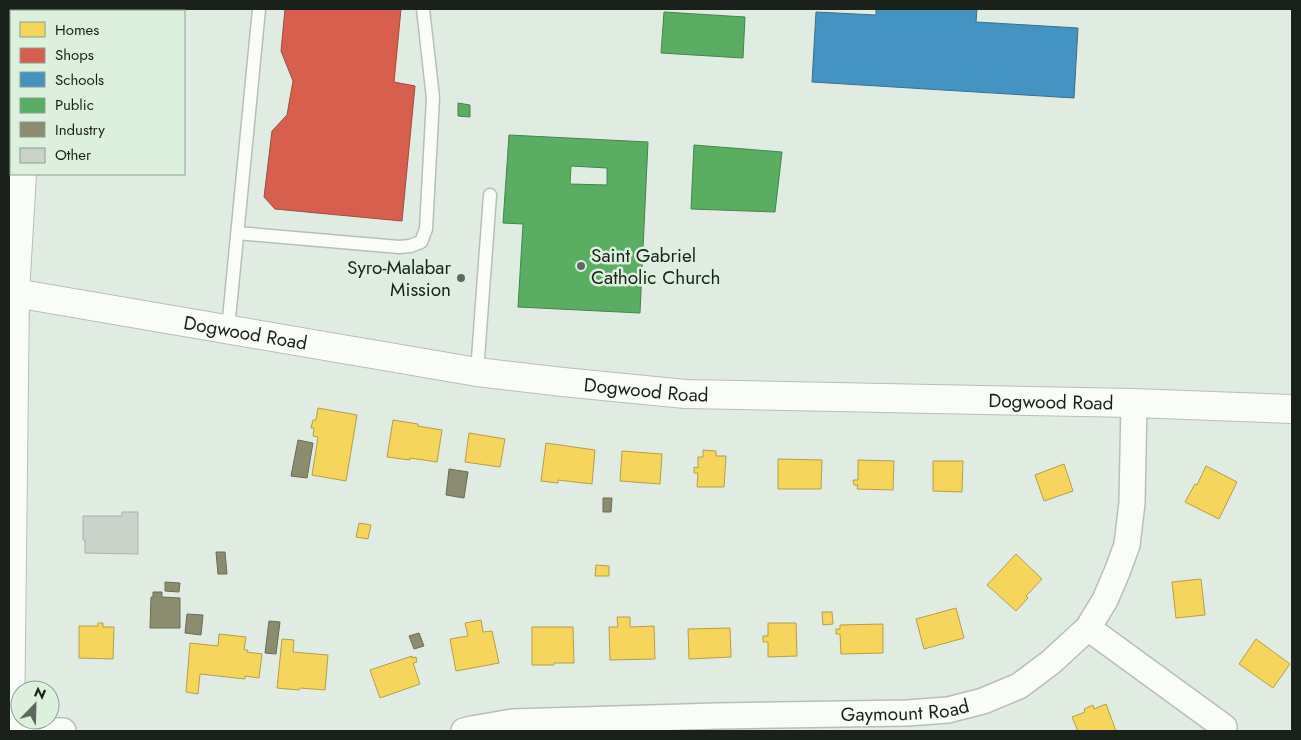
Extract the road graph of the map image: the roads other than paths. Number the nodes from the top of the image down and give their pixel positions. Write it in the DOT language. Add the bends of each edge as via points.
graph roads {
  1 [pos="259,9"];
  2 [pos="423,9"];
  3 [pos="22,175"];
  4 [pos="490,195"];
  5 [pos="237,233"];
  6 [pos="12,292"];
  7 [pos="228,329"];
  8 [pos="477,372"];
  9 [pos="1134,403"];
  10 [pos="1292,409"];
  11 [pos="11,447"];
  12 [pos="10,547"];
  13 [pos="1088,628"];
  14 [pos="718,724"];
  15 [pos="1224,727"];
  16 [pos="9,731"];
  17 [pos="63,731"];
  18 [pos="464,731"];
  1 -- 5 [label="lane"];
  2 -- 5 [label="lane" via="433,98 426,229 422,242 400,247"];
  3 -- 6 [label="main road"];
  4 -- 8 [label="lane"];
  5 -- 7 [label="lane"];
  6 -- 7 [label="main road, Dogwood Road"];
  6 -- 11 [label="main road"];
  7 -- 8 [label="main road, Dogwood Road"];
  8 -- 9 [label="main road, Dogwood Road" via="685,394"];
  9 -- 10 [label="main road, Dogwood Road"];
  9 -- 13 [label="street, Gaymount Road" via="1132,503 1127,545 1105,600"];
  11 -- 12 [label="main road"];
  12 -- 16 [label="main road"];
  13 -- 14 [label="street, Gaymount Road" via="1019,686 983,701 948,710"];
  13 -- 15 [label="street"];
  14 -- 18 [label="street, Gaymount Road" via="512,722"];
  16 -- 17 [label="street"];
}
